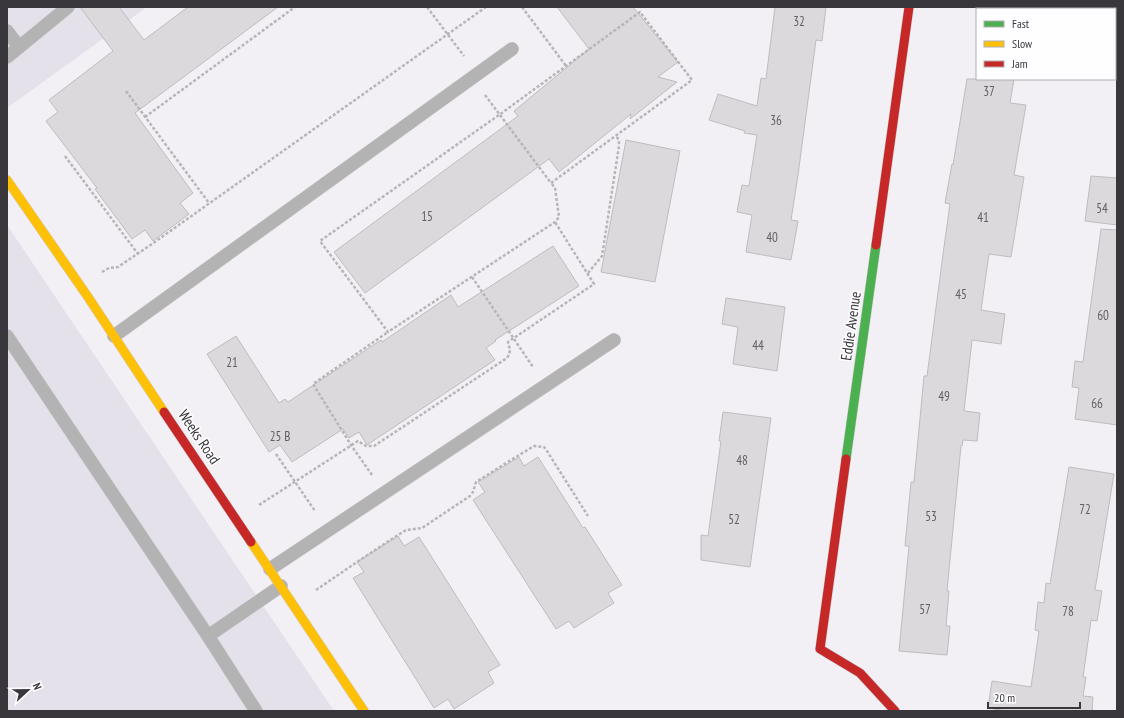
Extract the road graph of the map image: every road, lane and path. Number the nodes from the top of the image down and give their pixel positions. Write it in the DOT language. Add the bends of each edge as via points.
graph roads {
  1 [pos="295,7"];
  2 [pos="427,7"];
  3 [pos="486,7"];
  4 [pos="522,7"];
  5 [pos="909,7"];
  6 [pos="60,9"];
  7 [pos="7,31"];
  8 [pos="447,34"];
  9 [pos="19,47"];
  10 [pos="512,49"];
  11 [pos="7,58"];
  12 [pos="566,66"];
  13 [pos="472,78"];
  14 [pos="126,91"];
  15 [pos="499,115"];
  16 [pos="145,117"];
  17 [pos="616,135"];
  18 [pos="65,156"];
  19 [pos="7,180"];
  20 [pos="551,183"];
  21 [pos="209,203"];
  22 [pos="555,222"];
  23 [pos="138,254"];
  24 [pos="588,273"];
  25 [pos="98,274"];
  26 [pos="472,277"];
  27 [pos="388,332"];
  28 [pos="7,336"];
  29 [pos="114,336"];
  30 [pos="513,338"];
  31 [pos="614,340"];
  32 [pos="546,386"];
  33 [pos="351,445"];
  34 [pos="276,454"];
  35 [pos="296,482"];
  36 [pos="385,493"];
  37 [pos="255,507"];
  38 [pos="588,516"];
  39 [pos="328,531"];
  40 [pos="270,569"];
  41 [pos="281,586"];
  42 [pos="312,593"];
  43 [pos="208,636"];
  44 [pos="256,711"];
  45 [pos="364,711"];
  46 [pos="895,711"];
  1 -- 16 [label="path"];
  2 -- 8 [label="path"];
  3 -- 8 [label="path"];
  4 -- 12 [label="path"];
  5 -- 46 [label="street, Eddie Avenue" via="820,649 860,673"];
  6 -- 9 [label="lane"];
  7 -- 9 [label="lane"];
  8 -- 13 [label="path" via="464,57"];
  8 -- 21 [label="path"];
  9 -- 11 [label="lane"];
  10 -- 13 [label="lane"];
  12 -- 15 [label="path"];
  12 -- 17 [label="path" via="640,12 692,80"];
  13 -- 15 [label="path"];
  13 -- 29 [label="lane"];
  14 -- 16 [label="path"];
  15 -- 20 [label="path"];
  15 -- 27 [label="path" via="320,241"];
  16 -- 21 [label="path"];
  17 -- 20 [label="path"];
  17 -- 24 [label="path" via="620,146 602,256"];
  18 -- 23 [label="path"];
  19 -- 29 [label="street, Weeks Road"];
  20 -- 22 [label="path" via="555,188 559,217"];
  21 -- 23 [label="path"];
  22 -- 24 [label="path"];
  22 -- 26 [label="path"];
  23 -- 25 [label="path" via="118,267 109,268"];
  24 -- 30 [label="path" via="594,284"];
  26 -- 27 [label="path"];
  26 -- 30 [label="path"];
  27 -- 33 [label="path" via="312,384"];
  28 -- 43 [label="lane"];
  29 -- 40 [label="street, Weeks Road"];
  30 -- 32 [label="path"];
  30 -- 33 [label="path" via="508,342 510,353 507,358 374,446 366,446 358,441"];
  31 -- 32 [label="lane"];
  32 -- 36 [label="lane"];
  33 -- 35 [label="path"];
  33 -- 36 [label="path"];
  34 -- 35 [label="path"];
  35 -- 37 [label="path"];
  35 -- 39 [label="path"];
  36 -- 39 [label="lane"];
  38 -- 42 [label="path" via="544,447 534,446 476,482 470,496 422,528 406,530"];
  39 -- 40 [label="lane"];
  40 -- 41 [label="street, Weeks Road"];
  41 -- 43 [label="lane"];
  41 -- 45 [label="street, Weeks Road"];
  43 -- 44 [label="lane"];
}
